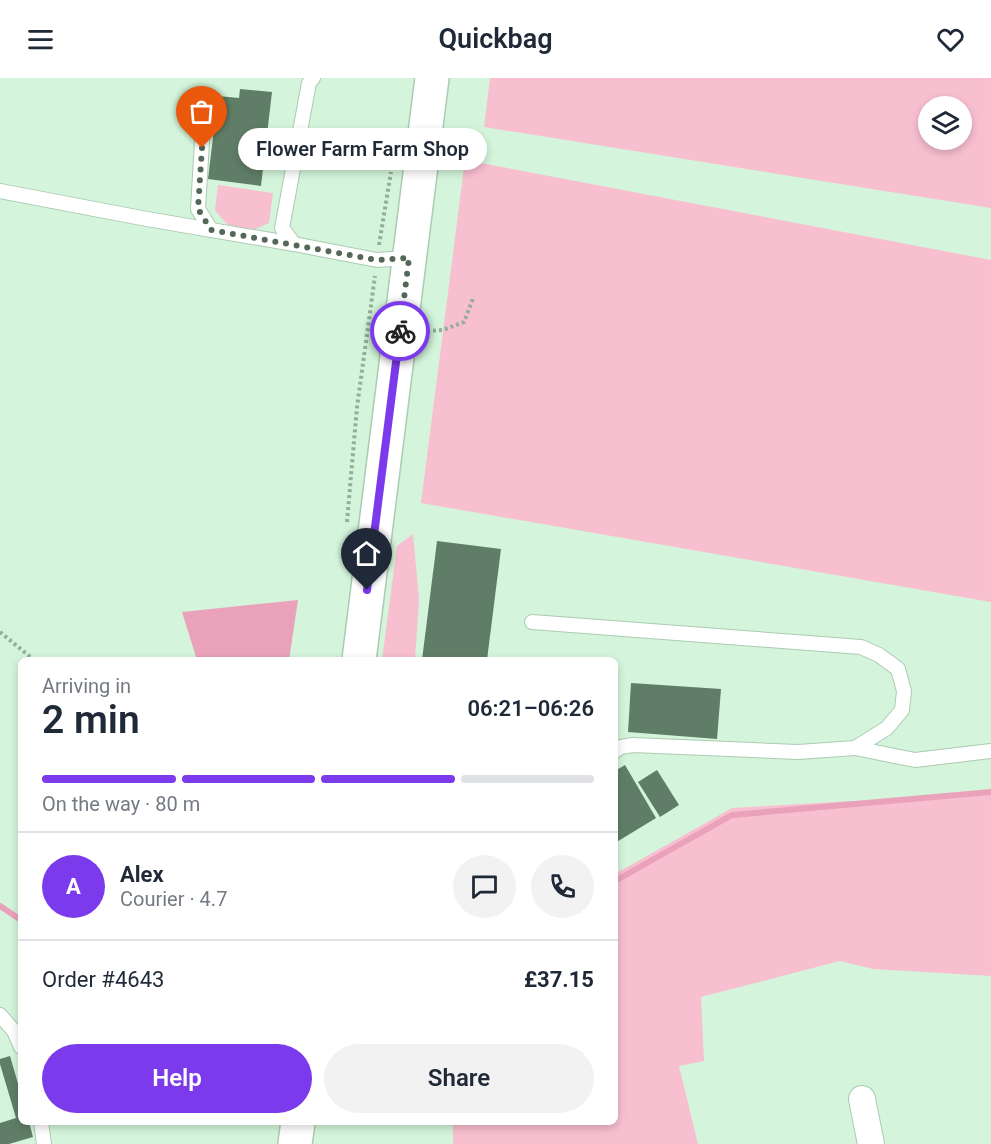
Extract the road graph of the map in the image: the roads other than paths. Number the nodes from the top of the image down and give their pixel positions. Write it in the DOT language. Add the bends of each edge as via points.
graph roads {
  1 [pos="313,78"];
  2 [pos="432,78"];
  3 [pos="204,108"];
  4 [pos="0,191"];
  5 [pos="198,209"];
  6 [pos="180,225"];
  7 [pos="282,228"];
  8 [pos="211,230"];
  9 [pos="267,239"];
  10 [pos="294,244"];
  11 [pos="409,258"];
  12 [pos="532,622"];
  13 [pos="358,657"];
  14 [pos="855,748"];
  15 [pos="618,749"];
  16 [pos="991,751"];
  17 [pos="0,1014"];
  18 [pos="18,1039"];
  19 [pos="862,1099"];
  20 [pos="41,1125"];
  21 [pos="298,1125"];
  22 [pos="44,1144"];
  23 [pos="295,1144"];
  24 [pos="871,1144"];
  1 -- 7 [label="lane"];
  2 -- 11 [label="main road"];
  3 -- 5 [label="lane"];
  4 -- 6 [label="lane"];
  5 -- 6 [label="lane"];
  5 -- 8 [label="lane"];
  6 -- 8 [label="lane"];
  7 -- 9 [label="lane"];
  7 -- 10 [label="lane"];
  8 -- 9 [label="lane"];
  9 -- 10 [label="lane"];
  10 -- 11 [label="lane" via="377,260"];
  11 -- 13 [label="main road"];
  12 -- 14 [label="lane" via="861,647 898,669 904,691 902,710 887,728"];
  14 -- 15 [label="lane" via="798,752 633,745"];
  14 -- 16 [label="lane" via="915,760"];
  17 -- 18 [label="lane"];
  19 -- 24 [label="street"];
  20 -- 22 [label="lane"];
  21 -- 23 [label="main road"];
}
